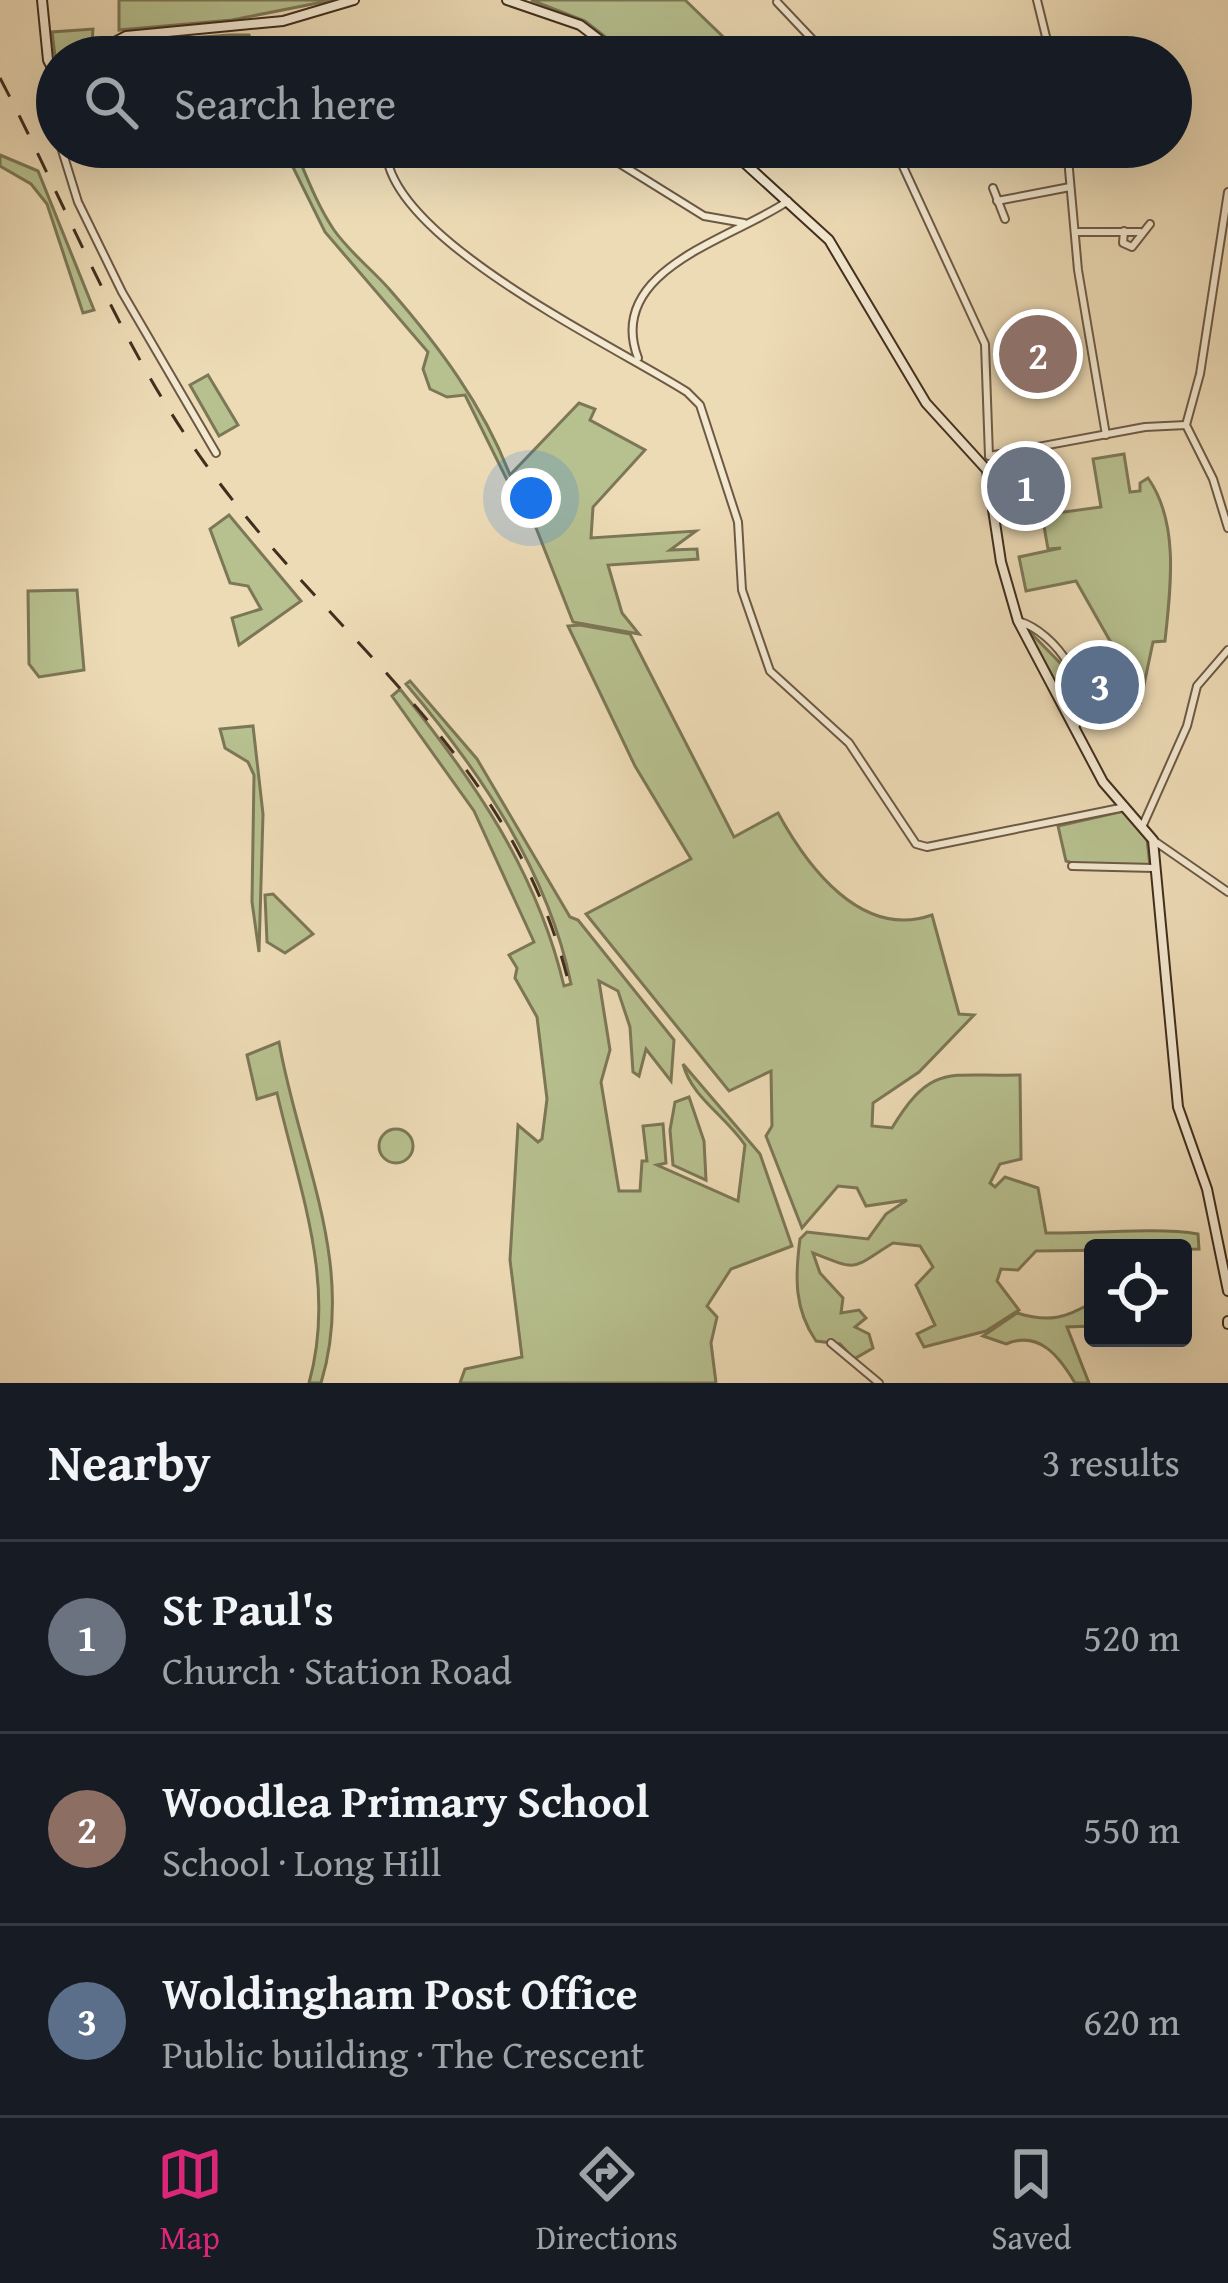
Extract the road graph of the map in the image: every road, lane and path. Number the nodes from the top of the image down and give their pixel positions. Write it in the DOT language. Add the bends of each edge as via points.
graph roads {
  1 [pos="42,0"];
  2 [pos="354,0"];
  3 [pos="507,0"];
  4 [pos="1037,0"];
  5 [pos="776,2"];
  6 [pos="46,36"];
  7 [pos="126,36"];
  8 [pos="592,36"];
  9 [pos="809,36"];
  10 [pos="1046,36"];
  11 [pos="68,168"];
  12 [pos="388,168"];
  13 [pos="627,168"];
  14 [pos="751,168"];
  15 [pos="904,168"];
  16 [pos="1069,168"];
  17 [pos="993,188"];
  18 [pos="1070,188"];
  19 [pos="1228,192"];
  20 [pos="788,201"];
  21 [pos="998,201"];
  22 [pos="1005,219"];
  23 [pos="760,221"];
  24 [pos="1150,224"];
  25 [pos="1124,231"];
  26 [pos="1075,232"];
  27 [pos="1140,232"];
  28 [pos="639,361"];
  29 [pos="1186,425"];
  30 [pos="1106,435"];
  31 [pos="216,453"];
  32 [pos="985,459"];
  33 [pos="1228,527"];
  34 [pos="1018,621"];
  35 [pos="1228,650"];
  36 [pos="1075,727"];
  37 [pos="1126,807"];
  38 [pos="1143,824"];
  39 [pos="1153,840"];
  40 [pos="1072,866"];
  41 [pos="1154,868"];
  42 [pos="1228,892"];
  43 [pos="1228,1291"];
  44 [pos="831,1343"];
  45 [pos="878,1383"];
  1 -- 6 [label="street"];
  2 -- 7 [label="street" via="283,20"];
  3 -- 8 [label="street" via="568,19"];
  4 -- 10 [label="street"];
  5 -- 9 [label="street"];
  11 -- 31 [label="street" via="122,292"];
  12 -- 28 [label="street" via="403,200 447,244"];
  13 -- 23 [label="street" via="704,216"];
  14 -- 20 [label="street"];
  15 -- 32 [label="street" via="985,344"];
  16 -- 18 [label="street"];
  17 -- 21 [label="street"];
  18 -- 21 [label="street"];
  18 -- 26 [label="street"];
  19 -- 29 [label="street"];
  20 -- 23 [label="street"];
  20 -- 32 [label="street" via="847,263 926,403"];
  21 -- 22 [label="street"];
  23 -- 28 [label="street" via="698,250 646,288 632,324"];
  24 -- 27 [label="street"];
  25 -- 26 [label="street"];
  25 -- 27 [label="street"];
  25 -- 27 [label="street" via="1130,247"];
  26 -- 30 [label="street"];
  28 -- 37 [label="street" via="705,413 738,522 742,590 770,671 849,743 916,844"];
  29 -- 30 [label="street"];
  29 -- 33 [label="street"];
  30 -- 32 [label="street"];
  32 -- 34 [label="street"];
  34 -- 36 [label="street"];
  34 -- 36 [label="street" via="1070,665 1080,710"];
  35 -- 38 [label="street" via="1197,686"];
  36 -- 37 [label="street"];
  37 -- 38 [label="street"];
  38 -- 39 [label="street"];
  39 -- 41 [label="street"];
  39 -- 42 [label="street"];
  40 -- 41 [label="street"];
  41 -- 43 [label="street" via="1178,1107 1207,1189"];
  44 -- 45 [label="street"];
}
